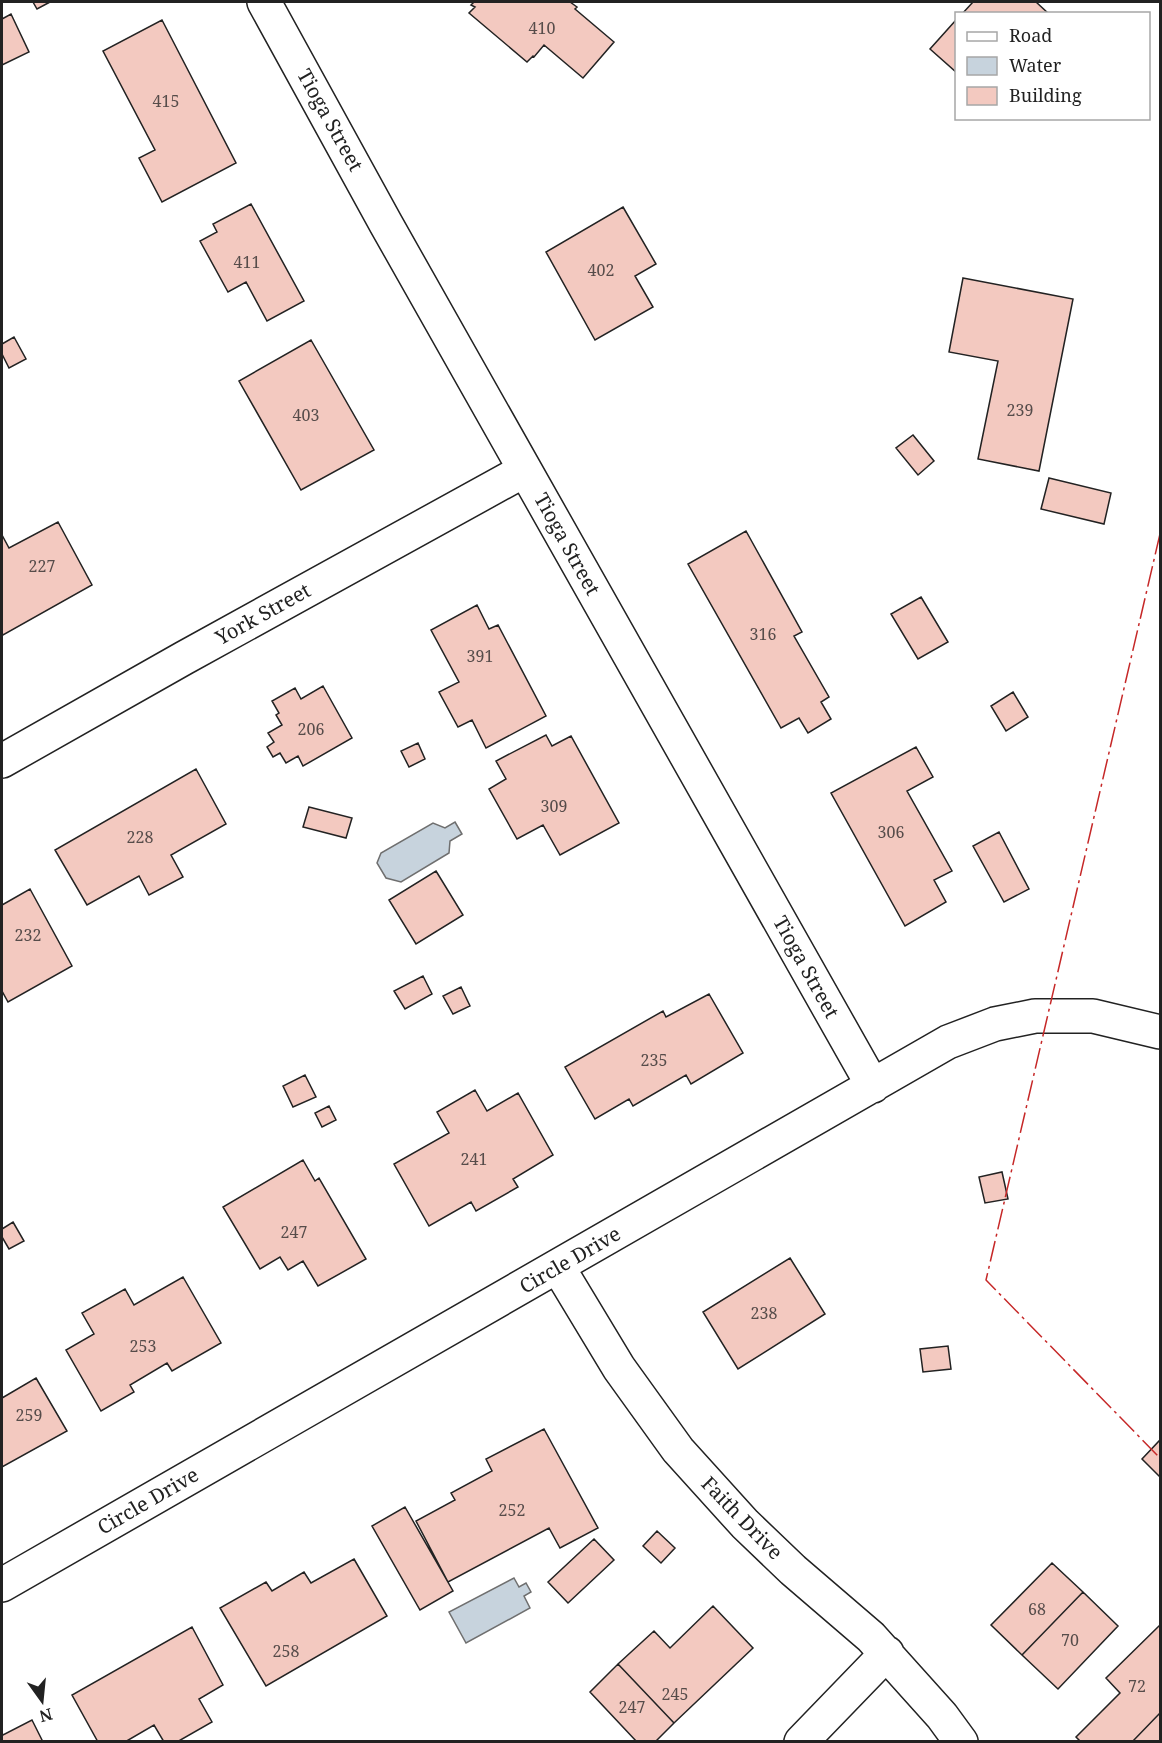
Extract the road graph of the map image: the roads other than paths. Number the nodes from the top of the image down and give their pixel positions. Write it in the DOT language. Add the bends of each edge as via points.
graph roads {
  1 [pos="264,2"];
  2 [pos="525,470"];
  3 [pos="2,761"];
  4 [pos="1161,1032"];
  5 [pos="873,1086"];
  6 [pos="558,1267"];
  7 [pos="2,1585"];
  8 [pos="887,1653"];
  9 [pos="801,1742"];
  10 [pos="961,1742"];
  1 -- 2 [label="street, Tioga Street"];
  2 -- 3 [label="street, York Street"];
  2 -- 5 [label="street, Tioga Street"];
  4 -- 5 [label="street, Circle Drive" via="1093,1016 1035,1016 995,1023 948,1042"];
  5 -- 6 [label="street, Circle Drive"];
  6 -- 7 [label="street, Circle Drive"];
  6 -- 8 [label="street, Faith Drive" via="619,1368 678,1450 745,1524"];
  8 -- 9 [label="street"];
  8 -- 10 [label="street, Faith Drive"];
}
